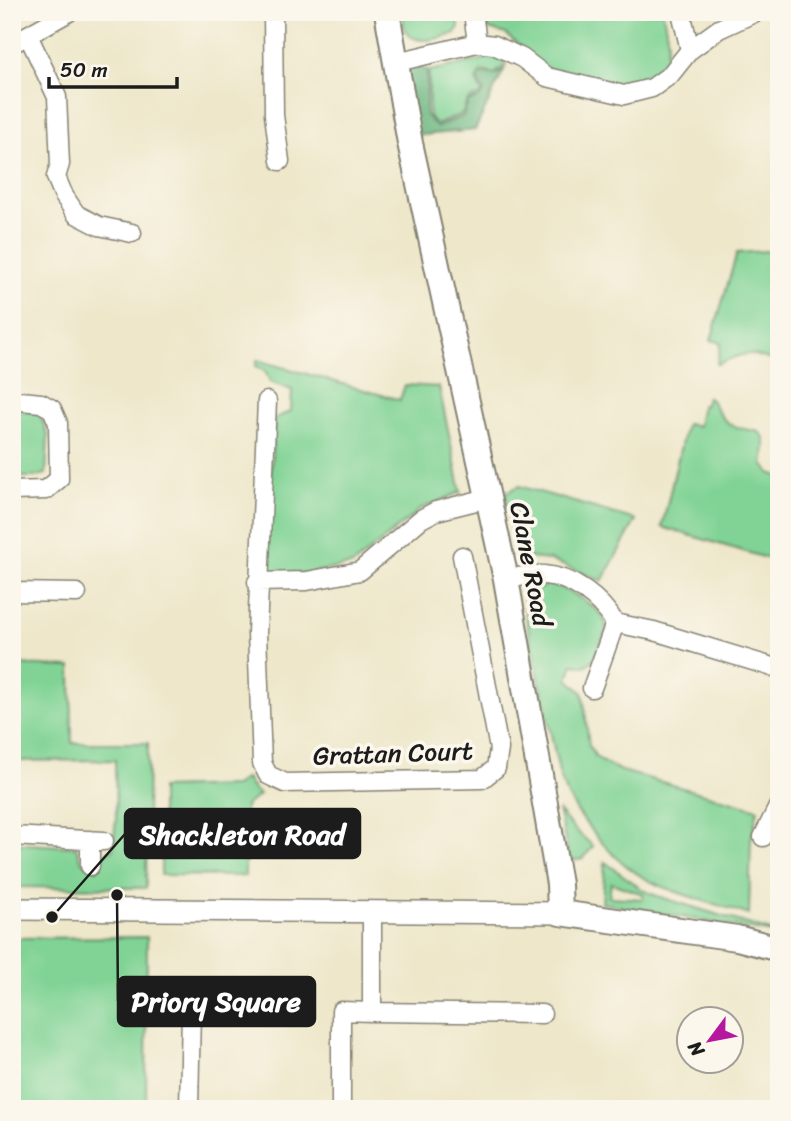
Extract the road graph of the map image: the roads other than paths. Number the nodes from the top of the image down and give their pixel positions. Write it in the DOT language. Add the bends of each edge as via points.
graph roads {
  1 [pos="69,12"];
  2 [pos="274,12"];
  3 [pos="387,12"];
  4 [pos="473,12"];
  5 [pos="681,12"];
  6 [pos="756,12"];
  7 [pos="45,18"];
  8 [pos="20,39"];
  9 [pos="477,43"];
  10 [pos="690,50"];
  11 [pos="397,62"];
  12 [pos="280,160"];
  13 [pos="132,233"];
  14 [pos="12,400"];
  15 [pos="267,401"];
  16 [pos="12,491"];
  17 [pos="488,498"];
  18 [pos="462,556"];
  19 [pos="506,579"];
  20 [pos="257,582"];
  21 [pos="12,592"];
  22 [pos="77,593"];
  23 [pos="615,623"];
  24 [pos="779,669"];
  25 [pos="592,688"];
  26 [pos="779,805"];
  27 [pos="12,836"];
  28 [pos="762,837"];
  29 [pos="90,866"];
  30 [pos="12,909"];
  31 [pos="372,911"];
  32 [pos="560,913"];
  33 [pos="779,949"];
  34 [pos="191,1010"];
  35 [pos="372,1012"];
  36 [pos="541,1014"];
  37 [pos="189,1109"];
  38 [pos="341,1109"];
  1 -- 7 [label="street"];
  2 -- 12 [label="street" via="274,115"];
  3 -- 11 [label="main road, Clane Road"];
  4 -- 9 [label="street"];
  5 -- 10 [label="street"];
  6 -- 10 [label="street" via="719,29"];
  7 -- 8 [label="street"];
  8 -- 13 [label="street" via="57,97 60,164 56,177 64,196 76,214 99,226"];
  9 -- 10 [label="street" via="494,44 547,77 624,95 652,88 670,75"];
  9 -- 11 [label="street"];
  11 -- 17 [label="main road, Clane Road" via="410,143"];
  14 -- 16 [label="street" via="52,408 58,423 59,479 46,490"];
  15 -- 20 [label="street, Grattan Court"];
  17 -- 19 [label="main road, Clane Road"];
  17 -- 20 [label="street" via="421,519 360,571 328,579"];
  18 -- 20 [label="street, Grattan Court" via="499,749 496,768 482,779 285,783 268,775 262,763"];
  19 -- 23 [label="street" via="544,574 563,579 601,603"];
  19 -- 32 [label="main road, Clane Road" via="559,884"];
  21 -- 22 [label="street"];
  23 -- 24 [label="street"];
  23 -- 25 [label="street"];
  26 -- 28 [label="street"];
  27 -- 29 [label="street" via="97,841"];
  30 -- 31 [label="street"];
  31 -- 32 [label="street"];
  31 -- 35 [label="street"];
  32 -- 33 [label="main road" via="737,938"];
  34 -- 37 [label="street"];
  35 -- 36 [label="street"];
  35 -- 38 [label="street" via="341,1011"];
}
